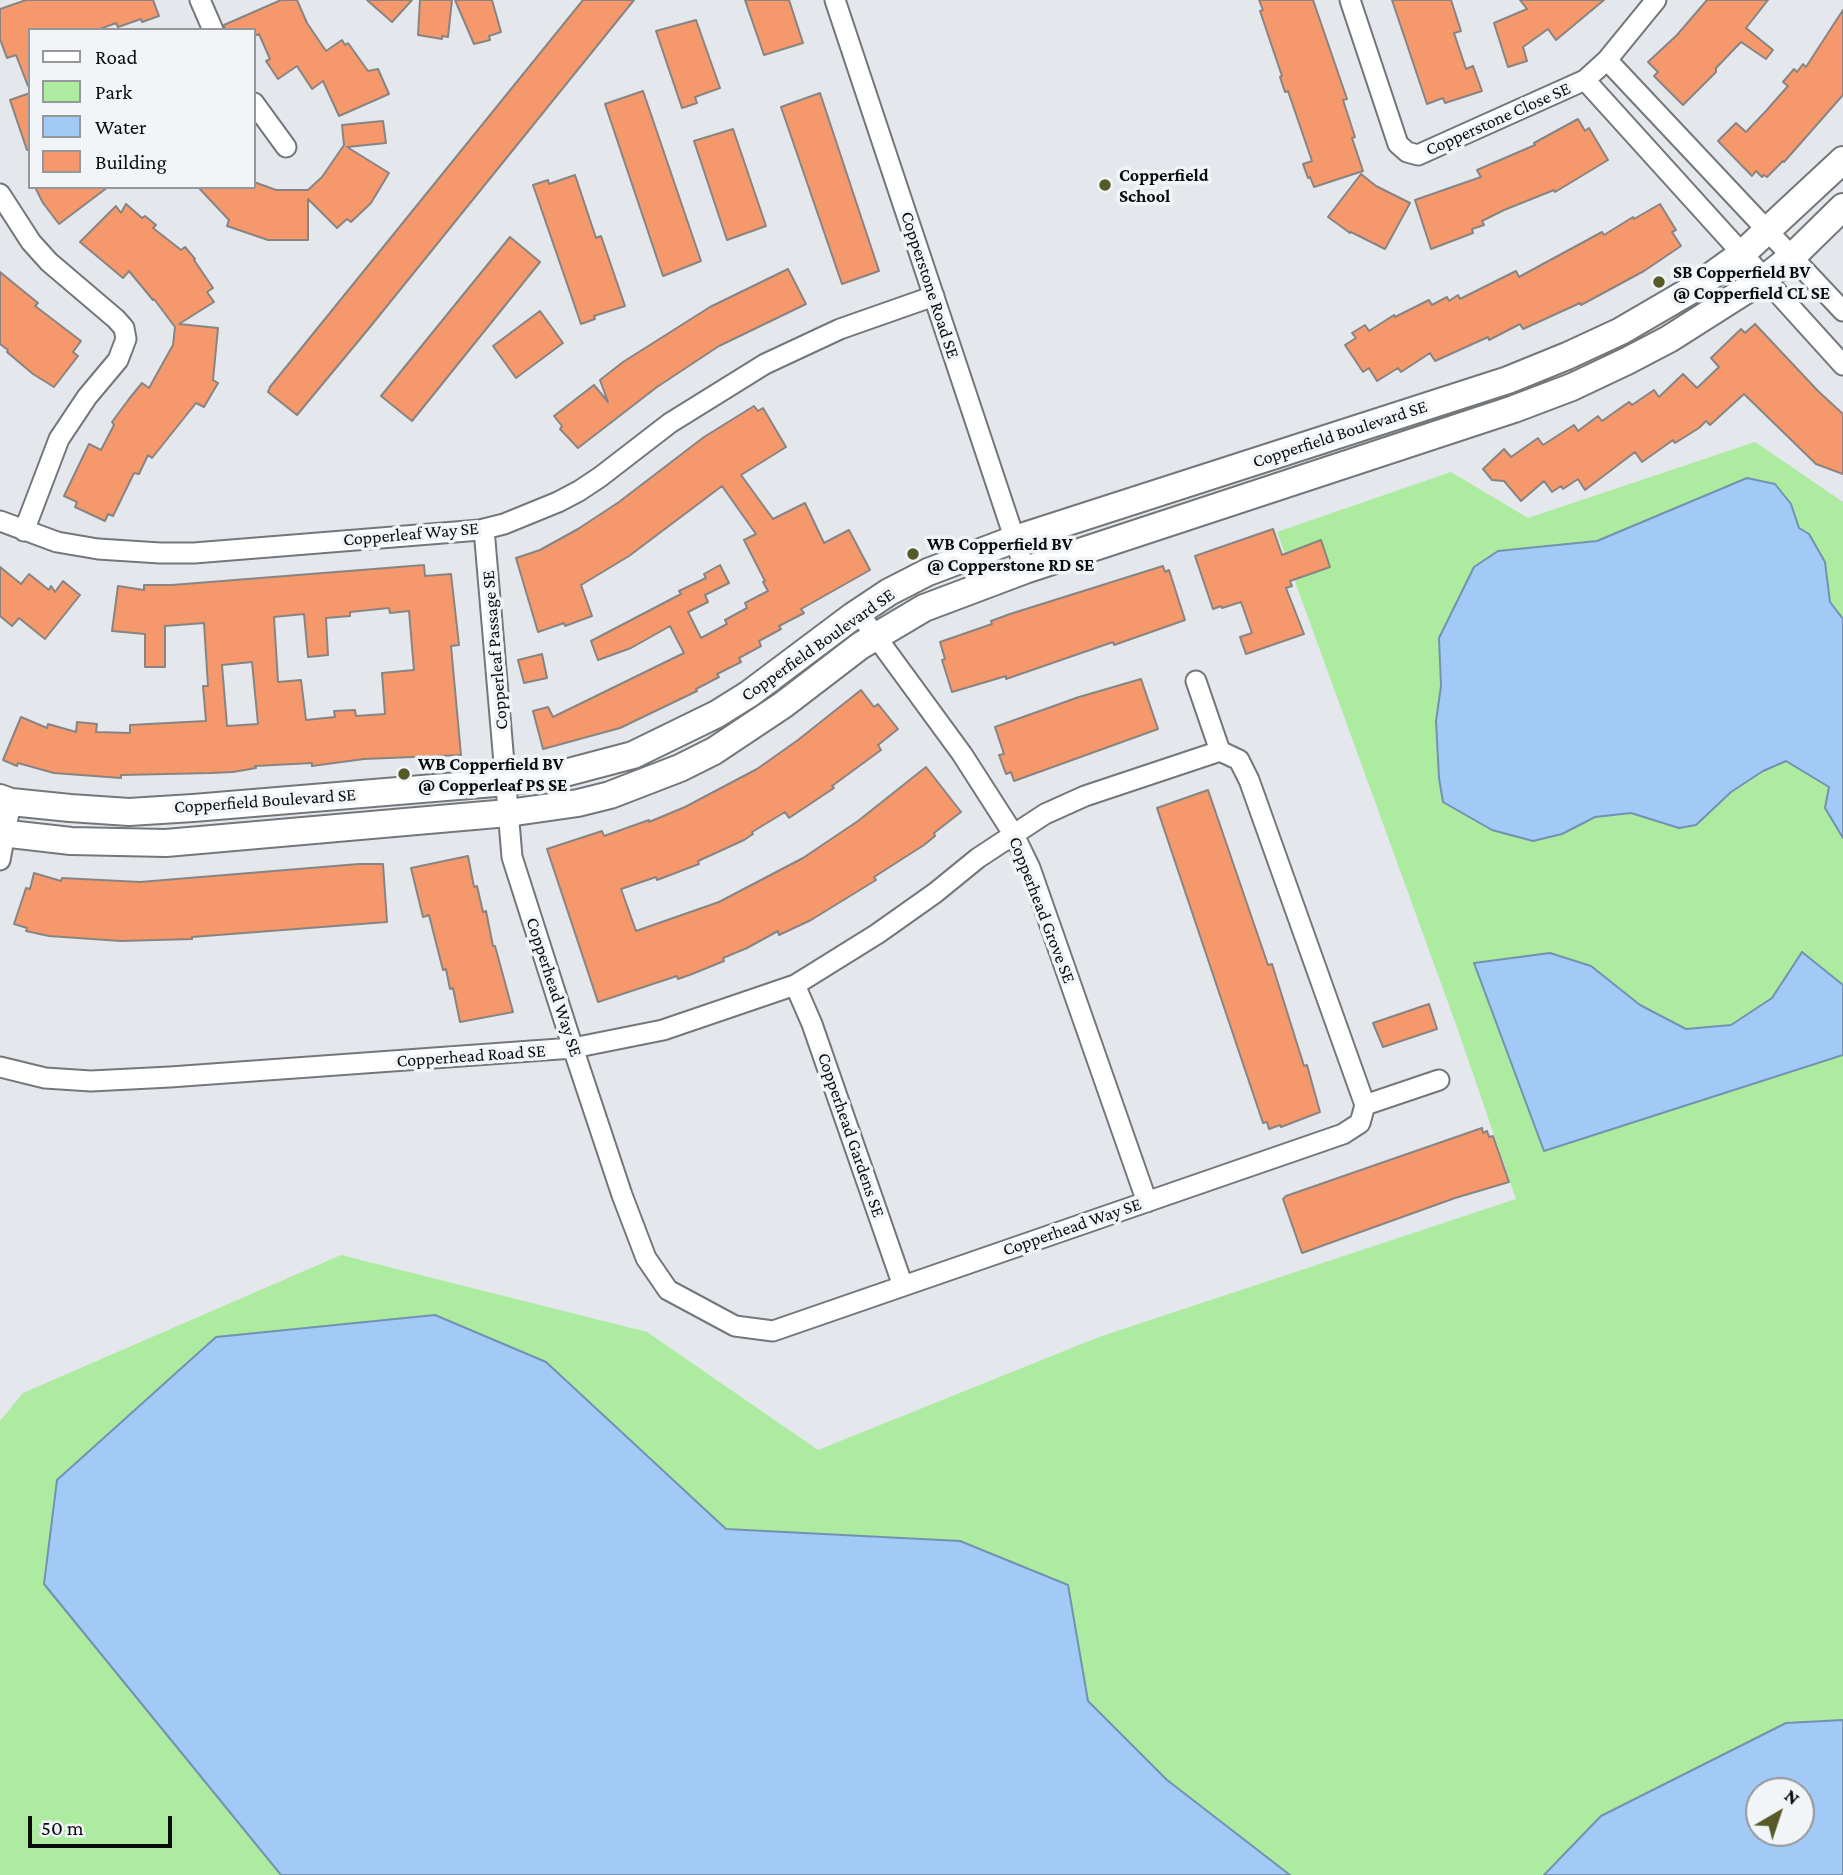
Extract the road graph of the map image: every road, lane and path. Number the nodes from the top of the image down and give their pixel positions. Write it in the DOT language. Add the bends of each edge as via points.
graph roads {
  1 [pos="200,0"];
  2 [pos="835,0"];
  3 [pos="1350,0"];
  4 [pos="1656,0"];
  5 [pos="212,28"];
  6 [pos="1607,60"];
  7 [pos="1585,80"];
  8 [pos="256,106"];
  9 [pos="286,146"];
  10 [pos="1843,160"];
  11 [pos="0,194"];
  12 [pos="1843,207"];
  13 [pos="1768,231"];
  14 [pos="1743,253"];
  15 [pos="1793,256"];
  16 [pos="1765,278"];
  17 [pos="934,296"];
  18 [pos="1843,311"];
  19 [pos="1843,365"];
  20 [pos="0,522"];
  21 [pos="484,529"];
  22 [pos="24,531"];
  23 [pos="1015,539"];
  24 [pos="1025,570"];
  25 [pos="858,612"];
  26 [pos="875,635"];
  27 [pos="1196,681"];
  28 [pos="1220,751"];
  29 [pos="506,782"];
  30 [pos="6,800"];
  31 [pos="508,813"];
  32 [pos="1014,835"];
  33 [pos="2,843"];
  34 [pos="795,985"];
  35 [pos="573,1048"];
  36 [pos="0,1067"];
  37 [pos="1439,1080"];
  38 [pos="1366,1105"];
  39 [pos="1147,1202"];
  40 [pos="903,1286"];
  1 -- 5 [label="street"];
  2 -- 17 [label="street, Copperstone Road SE"];
  3 -- 7 [label="street, Copperstone Close SE" via="1398,144 1408,152 1418,155"];
  4 -- 6 [label="street, Copperstone Close SE"];
  6 -- 7 [label="street, Copperstone Close SE"];
  6 -- 13 [label="street"];
  7 -- 14 [label="street, Copperstone Close SE"];
  8 -- 9 [label="street"];
  10 -- 13 [label="street, Copperfield Boulevard SE"];
  11 -- 22 [label="street" via="31,242 117,319 126,339 118,360 59,439"];
  12 -- 15 [label="street, Copperfield Boulevard SE"];
  13 -- 14 [label="street, Copperfield Boulevard SE"];
  13 -- 15 [label="street"];
  14 -- 16 [label="street, Copperstone Close SE"];
  14 -- 23 [label="street, Copperfield Boulevard SE" via="1621,331 1508,380"];
  15 -- 16 [label="street, Copperfield Boulevard SE"];
  15 -- 18 [label="street"];
  16 -- 19 [label="street, Copperstone Close SE"];
  16 -- 24 [label="street, Copperfield Boulevard SE" via="1669,339 1572,387"];
  17 -- 21 [label="street, Copperleaf Way SE" via="840,329 765,364 670,423 579,491 529,516"];
  17 -- 23 [label="street, Copperstone Road SE"];
  20 -- 22 [label="street, Copperleaf Way SE"];
  21 -- 22 [label="street, Copperleaf Way SE" via="171,553 98,549"];
  21 -- 29 [label="street, Copperleaf Passage SE"];
  23 -- 24 [label="street, Copperstone Road SE"];
  23 -- 25 [label="street, Copperfield Boulevard SE" via="928,572"];
  24 -- 26 [label="street, Copperfield Boulevard SE" via="924,608"];
  25 -- 26 [label="street, Copperhead Grove SE"];
  25 -- 29 [label="street, Copperfield Boulevard SE" via="749,694 674,737 600,766"];
  26 -- 31 [label="street, Copperfield Boulevard SE" via="749,729 680,768 578,803"];
  26 -- 32 [label="street, Copperhead Grove SE" via="962,754"];
  27 -- 28 [label="street"];
  28 -- 32 [label="street" via="1084,796"];
  28 -- 38 [label="street" via="1239,761 1249,780"];
  29 -- 30 [label="street, Copperfield Boulevard SE" via="129,811"];
  29 -- 31 [label="street, Copperleaf Passage SE"];
  30 -- 33 [label="street"];
  31 -- 33 [label="street, Copperfield Boulevard SE" via="166,843"];
  31 -- 35 [label="street, Copperhead Way SE" via="512,857"];
  32 -- 34 [label="street, Copperhead Road SE" via="877,934"];
  32 -- 39 [label="street, Copperhead Grove SE" via="1030,868"];
  34 -- 35 [label="street, Copperhead Road SE" via="663,1030"];
  34 -- 40 [label="street, Copperhead Gardens SE"];
  35 -- 36 [label="street, Copperhead Road SE" via="91,1081"];
  35 -- 40 [label="street, Copperhead Way SE" via="646,1258 668,1290 735,1326 773,1331"];
  37 -- 38 [label="street"];
  38 -- 39 [label="street, Copperhead Way SE" via="1360,1123 1343,1134"];
  39 -- 40 [label="street, Copperhead Way SE"];
}
